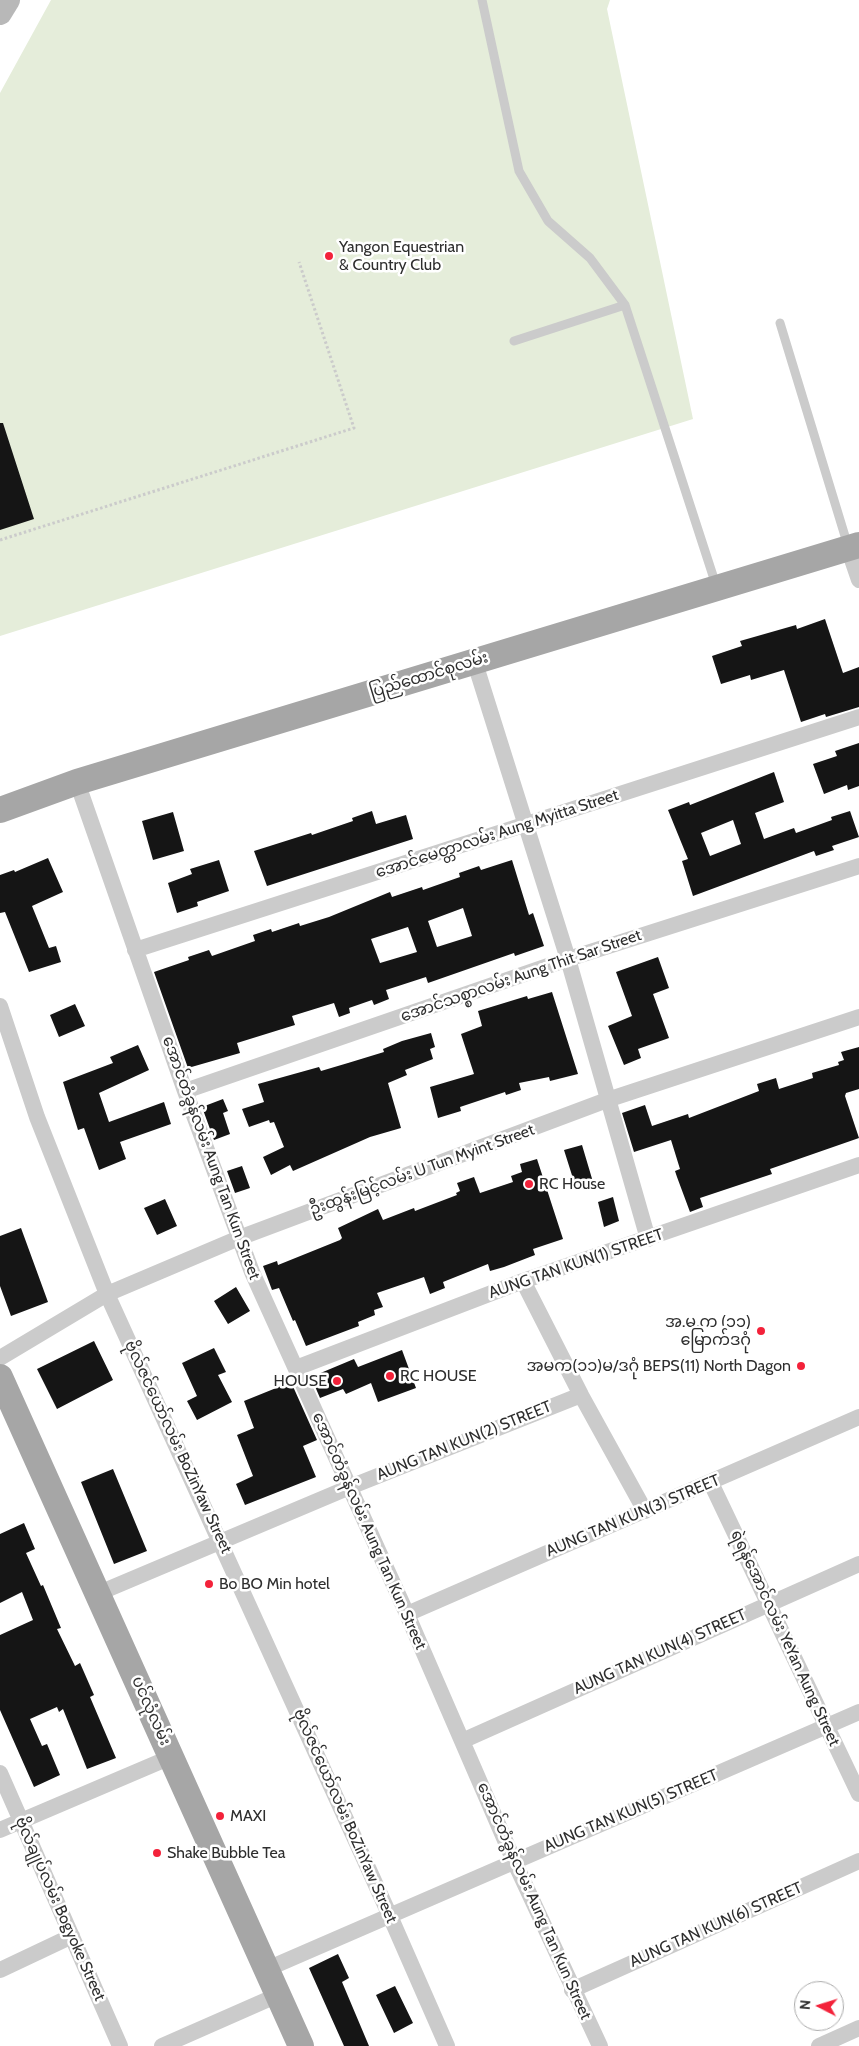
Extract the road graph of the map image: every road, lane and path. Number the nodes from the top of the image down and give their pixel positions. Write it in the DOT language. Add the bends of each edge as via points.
graph roads {
  1 [pos="8,0"];
  2 [pos="482,0"];
  3 [pos="0,13"];
  4 [pos="298,262"];
  5 [pos="625,305"];
  6 [pos="780,323"];
  7 [pos="514,341"];
  8 [pos="0,540"];
  9 [pos="854,547"];
  10 [pos="859,580"];
  11 [pos="717,588"];
  12 [pos="474,660"];
  13 [pos="859,717"];
  14 [pos="77,782"];
  15 [pos="0,810"];
  16 [pos="527,825"];
  17 [pos="859,866"];
  18 [pos="135,950"];
  19 [pos="568,959"];
  20 [pos="0,1006"];
  21 [pos="859,1017"];
  22 [pos="185,1091"];
  23 [pos="607,1100"];
  24 [pos="859,1166"];
  25 [pos="239,1238"];
  26 [pos="648,1239"];
  27 [pos="523,1281"];
  28 [pos="108,1294"];
  29 [pos="0,1358"];
  30 [pos="296,1368"];
  31 [pos="0,1377"];
  32 [pos="581,1395"];
  33 [pos="859,1417"];
  34 [pos="712,1483"];
  35 [pos="350,1487"];
  36 [pos="645,1511"];
  37 [pos="221,1542"];
  38 [pos="859,1564"];
  39 [pos="98,1593"];
  40 [pos="768,1603"];
  41 [pos="407,1614"];
  42 [pos="859,1712"];
  43 [pos="827,1726"];
  44 [pos="462,1741"];
  45 [pos="171,1756"];
  46 [pos="0,1773"];
  47 [pos="859,1794"];
  48 [pos="21,1820"];
  49 [pos="0,1830"];
  50 [pos="859,1861"];
  51 [pos="514,1862"];
  52 [pos="390,1916"];
  53 [pos="72,1936"];
  54 [pos="266,1969"];
  55 [pos="0,1970"];
  56 [pos="572,1990"];
  57 [pos="278,1995"];
  58 [pos="859,2028"];
  59 [pos="120,2046"];
  60 [pos="162,2046"];
  61 [pos="301,2046"];
  62 [pos="447,2046"];
  63 [pos="600,2046"];
  64 [pos="819,2046"];
  1 -- 3 [label="main road"];
  2 -- 5 [label="lane" via="519,171 548,221 590,258"];
  4 -- 8 [label="path" via="354,428"];
  5 -- 7 [label="lane"];
  5 -- 11 [label="lane"];
  6 -- 9 [label="lane"];
  9 -- 10 [label="street"];
  9 -- 11 [label="main road, ပြည်ထောင်စုလမ်း"];
  11 -- 12 [label="main road, ပြည်ထောင်စုလမ်း"];
  12 -- 14 [label="main road, ပြည်ထောင်စုလမ်း"];
  12 -- 16 [label="street"];
  13 -- 16 [label="street, အောင်မေတ္တာလမ်း Aung Myitta Street"];
  14 -- 15 [label="main road, ပြည်ထောင်စုလမ်း"];
  14 -- 18 [label="street, အောင်တံခွန်လမ်း Aung Tan Kun Street"];
  16 -- 18 [label="street, အောင်မေတ္တာလမ်း Aung Myitta Street"];
  16 -- 19 [label="street"];
  17 -- 19 [label="street, အောင်သစ္စာလမ်း Aung Thit Sar Street"];
  18 -- 22 [label="street, အောင်တံခွန်လမ်း Aung Tan Kun Street"];
  19 -- 22 [label="street, အောင်သစ္စာလမ်း Aung Thit Sar Street"];
  19 -- 23 [label="street"];
  20 -- 28 [label="street, ဗိုလ်ဇင်ယော်လမ်း BoZinYaw Street" via="40,1126"];
  21 -- 23 [label="street, ဦးထွန်းမြင့်လမ်း U Tun Myint Street"];
  22 -- 25 [label="street, အောင်တံခွန်လမ်း Aung Tan Kun Street"];
  23 -- 25 [label="street, ဦးထွန်းမြင့်လမ်း U Tun Myint Street"];
  23 -- 26 [label="street"];
  24 -- 26 [label="street, AUNG TAN KUN(1) STREET"];
  25 -- 28 [label="street, ဦးထွန်းမြင့်လမ်း U Tun Myint Street"];
  25 -- 30 [label="street, အောင်တံခွန်လမ်း Aung Tan Kun Street"];
  26 -- 27 [label="street, AUNG TAN KUN(1) STREET"];
  27 -- 30 [label="street, AUNG TAN KUN(1) STREET"];
  27 -- 32 [label="street"];
  28 -- 29 [label="street, ဦးထွန်းမြင့်လမ်း U Tun Myint Street"];
  28 -- 37 [label="street, ဗိုလ်ဇင်ယော်လမ်း BoZinYaw Street"];
  30 -- 35 [label="street, အောင်တံခွန်လမ်း Aung Tan Kun Street"];
  31 -- 39 [label="main road, ပင်လုံလမ်း"];
  32 -- 35 [label="street, AUNG TAN KUN(2) STREET"];
  32 -- 36 [label="street"];
  33 -- 34 [label="street, AUNG TAN KUN(3) STREET"];
  34 -- 36 [label="street, AUNG TAN KUN(3) STREET"];
  34 -- 40 [label="street, ရဲရန်အောင်လမ်း YeYan Aung Street"];
  35 -- 37 [label="street, AUNG TAN KUN(2) STREET"];
  35 -- 41 [label="street, အောင်တံခွန်လမ်း Aung Tan Kun Street"];
  36 -- 41 [label="street, AUNG TAN KUN(3) STREET"];
  37 -- 39 [label="street, AUNG TAN KUN(2) STREET"];
  37 -- 52 [label="street, ဗိုလ်ဇင်ယော်လမ်း BoZinYaw Street"];
  38 -- 40 [label="street, AUNG TAN KUN(4) STREET"];
  39 -- 45 [label="main road, ပင်လုံလမ်း"];
  40 -- 43 [label="street, ရဲရန်အောင်လမ်း YeYan Aung Street"];
  40 -- 44 [label="street, AUNG TAN KUN(4) STREET"];
  41 -- 44 [label="street, အောင်တံခွန်လမ်း Aung Tan Kun Street"];
  42 -- 43 [label="street, AUNG TAN KUN(5) STREET"];
  43 -- 47 [label="street, ရဲရန်အောင်လမ်း YeYan Aung Street"];
  43 -- 51 [label="street, AUNG TAN KUN(5) STREET"];
  44 -- 51 [label="street, အောင်တံခွန်လမ်း Aung Tan Kun Street"];
  45 -- 48 [label="street"];
  45 -- 54 [label="main road, ပင်လုံလမ်း"];
  46 -- 48 [label="street, ဗိုလ်ချုပ်လမ်း Bogyoke Street"];
  48 -- 49 [label="street"];
  48 -- 53 [label="street, ဗိုလ်ချုပ်လမ်း Bogyoke Street"];
  50 -- 56 [label="street, AUNG TAN KUN(6) STREET"];
  51 -- 52 [label="street, AUNG TAN KUN(5) STREET"];
  51 -- 56 [label="street, အောင်တံခွန်လမ်း Aung Tan Kun Street"];
  52 -- 54 [label="street, AUNG TAN KUN(5) STREET"];
  52 -- 62 [label="street, ဗိုလ်ဇင်ယော်လမ်း BoZinYaw Street"];
  53 -- 55 [label="street"];
  53 -- 59 [label="street, ဗိုလ်ချုပ်လမ်း Bogyoke Street"];
  54 -- 57 [label="main road, ပင်လုံလမ်း"];
  56 -- 63 [label="street, အောင်တံခွန်လမ်း Aung Tan Kun Street"];
  57 -- 60 [label="street"];
  57 -- 61 [label="main road, ပင်လုံလမ်း"];
  58 -- 64 [label="street"];
}
